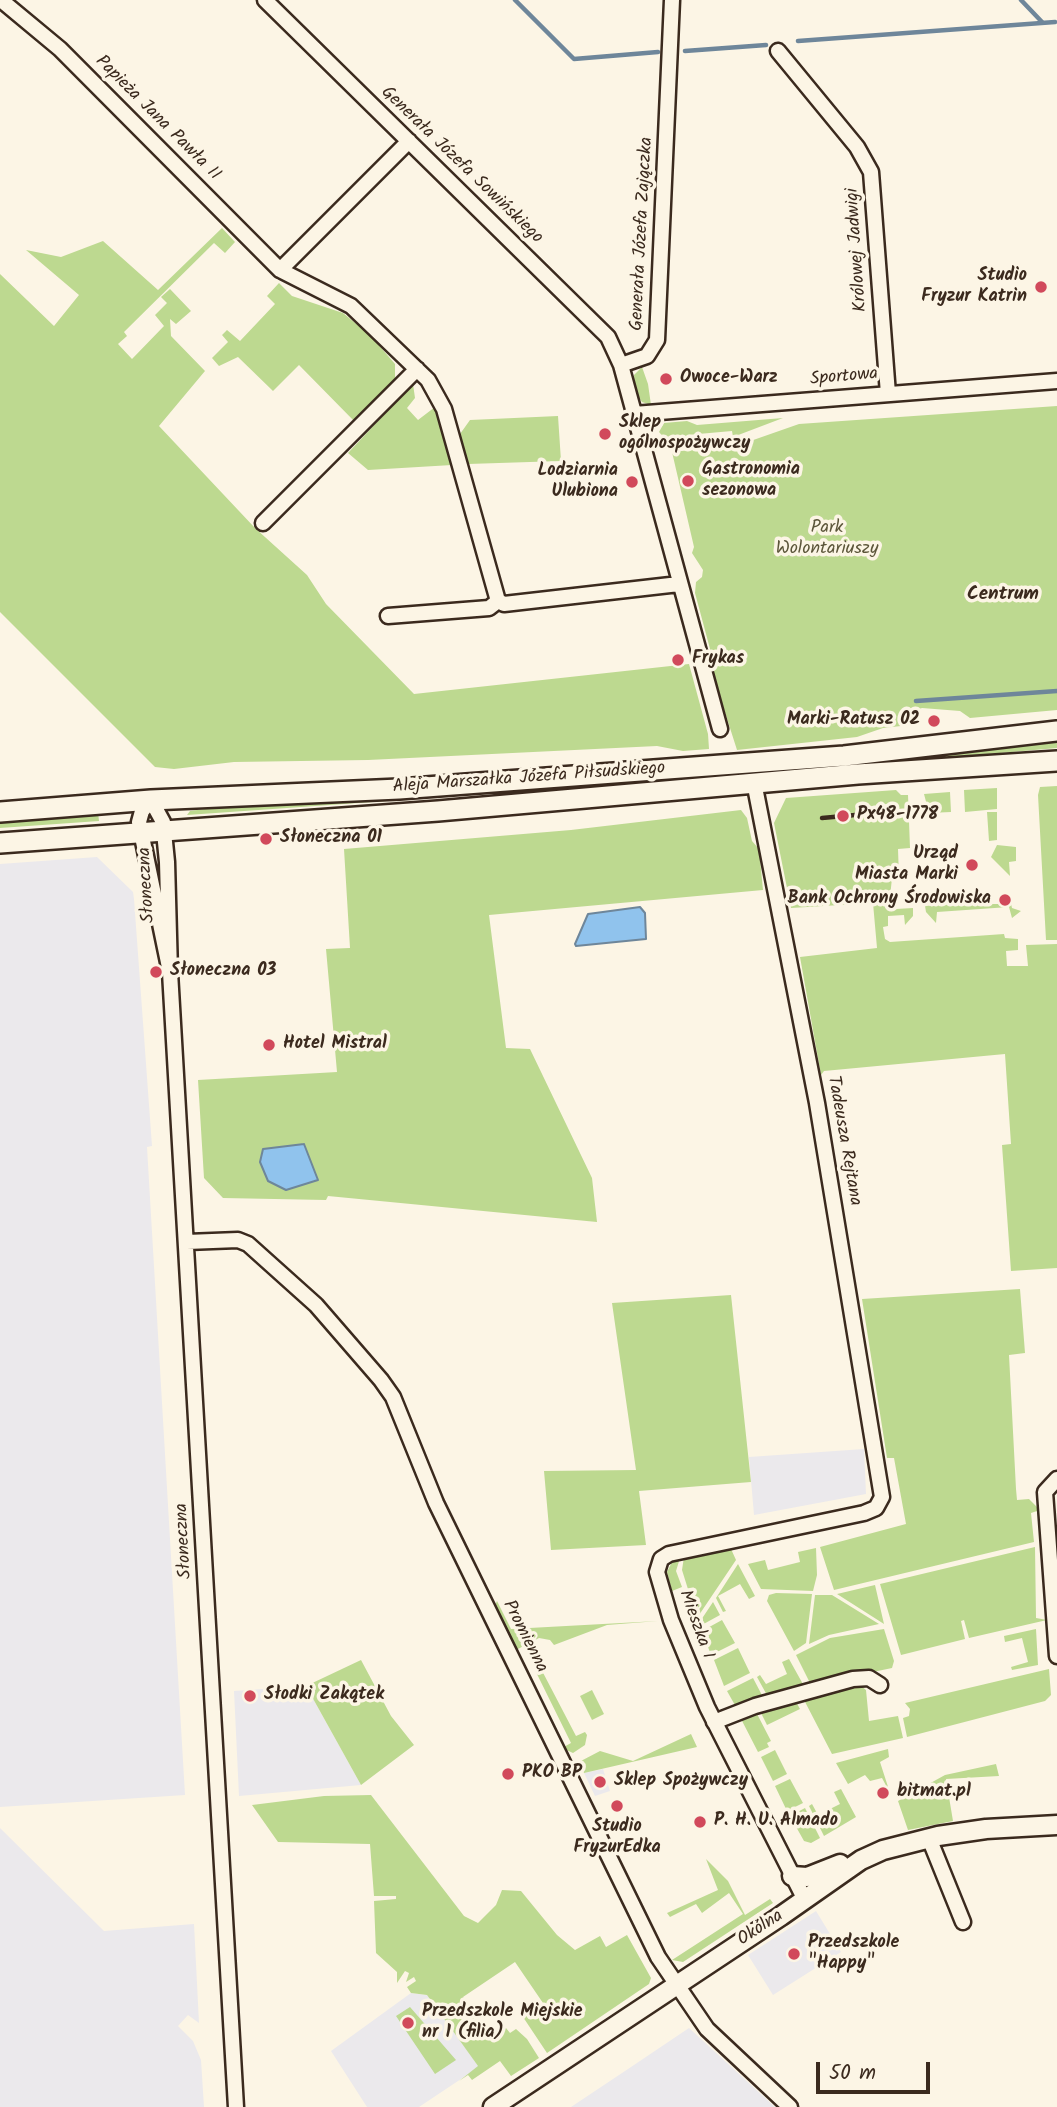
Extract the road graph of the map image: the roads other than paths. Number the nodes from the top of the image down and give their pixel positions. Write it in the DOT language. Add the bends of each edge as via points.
graph roads {
  1 [pos="1,0"];
  2 [pos="265,0"];
  3 [pos="672,0"];
  4 [pos="778,51"];
  5 [pos="409,141"];
  6 [pos="281,270"];
  7 [pos="621,365"];
  8 [pos="417,369"];
  9 [pos="1057,381"];
  10 [pos="888,394"];
  11 [pos="634,414"];
  12 [pos="262,523"];
  13 [pos="679,584"];
  14 [pos="496,598"];
  15 [pos="388,616"];
  16 [pos="720,729"];
  17 [pos="1057,731"];
  18 [pos="1057,761"];
  19 [pos="754,782"];
  20 [pos="151,800"];
  21 [pos="0,812"];
  22 [pos="164,830"];
  23 [pos="140,832"];
  24 [pos="0,843"];
  25 [pos="170,972"];
  26 [pos="187,1242"];
  27 [pos="1057,1479"];
  28 [pos="876,1508"];
  29 [pos="1057,1656"];
  30 [pos="880,1685"];
  31 [pos="714,1722"];
  32 [pos="1057,1825"];
  33 [pos="929,1838"];
  34 [pos="861,1860"];
  35 [pos="792,1876"];
  36 [pos="805,1900"];
  37 [pos="963,1922"];
  38 [pos="676,1985"];
  39 [pos="236,2107"];
  40 [pos="493,2107"];
  41 [pos="790,2107"];
  1 -- 6 [label="street, Papieża Jana Pawła II" via="60,49"];
  2 -- 5 [label="street, Generała Józefa Sowińskiego"];
  3 -- 7 [label="street, Generała Józefa Zajączka" via="657,340 647,356"];
  4 -- 10 [label="street, Królowej Jadwigi" via="857,147 871,172"];
  5 -- 6 [label="street"];
  5 -- 7 [label="street, Generała Józefa Sowińskiego" via="608,337"];
  6 -- 8 [label="street, Papieża Jana Pawła II" via="343,300"];
  7 -- 11 [label="street"];
  8 -- 12 [label="street"];
  8 -- 14 [label="street, Papieża Jana Pawła II" via="444,409"];
  9 -- 10 [label="street, Sportowa"];
  10 -- 11 [label="street, Sportowa"];
  11 -- 13 [label="street"];
  13 -- 14 [label="street" via="503,604"];
  13 -- 16 [label="street"];
  14 -- 15 [label="street" via="489,608"];
  17 -- 20 [label="main road, Aleja Marszałka Józefa Piłsudskiego" via="844,756 400,789"];
  18 -- 19 [label="main road, Aleja Marszałka Józefa Piłsudskiego"];
  19 -- 22 [label="main road, Aleja Marszałka Józefa Piłsudskiego"];
  19 -- 28 [label="street, Tadeusza Rejtana" via="817,1103 882,1497"];
  20 -- 21 [label="main road, Aleja Marszałka Józefa Piłsudskiego"];
  20 -- 22 [label="street, Słoneczna" via="161,813"];
  20 -- 23 [label="street" via="139,816"];
  22 -- 23 [label="main road, Aleja Marszałka Józefa Piłsudskiego"];
  22 -- 25 [label="street, Słoneczna"];
  23 -- 24 [label="main road, Aleja Marszałka Józefa Piłsudskiego"];
  23 -- 25 [label="street, Słoneczna"];
  25 -- 26 [label="street, Słoneczna"];
  26 -- 38 [label="street, Promienna" via="238,1240 248,1244 316,1305 393,1398 436,1503 654,1950"];
  26 -- 39 [label="street, Słoneczna"];
  27 -- 29 [label="street" via="1045,1492"];
  28 -- 31 [label="street, Mieszka I" via="670,1553 661,1559 658,1577 671,1620"];
  30 -- 31 [label="street" via="869,1678 853,1679"];
  31 -- 35 [label="street, Mieszka I"];
  32 -- 33 [label="street, Okólna"];
  33 -- 34 [label="street, Okólna"];
  33 -- 37 [label="street"];
  34 -- 35 [label="street" via="807,1877"];
  34 -- 36 [label="street, Okólna"];
  35 -- 36 [label="street, Mieszka I"];
  36 -- 38 [label="street, Okólna"];
  38 -- 40 [label="street, Okólna"];
  38 -- 41 [label="street, Promienna" via="706,2029"];
}
